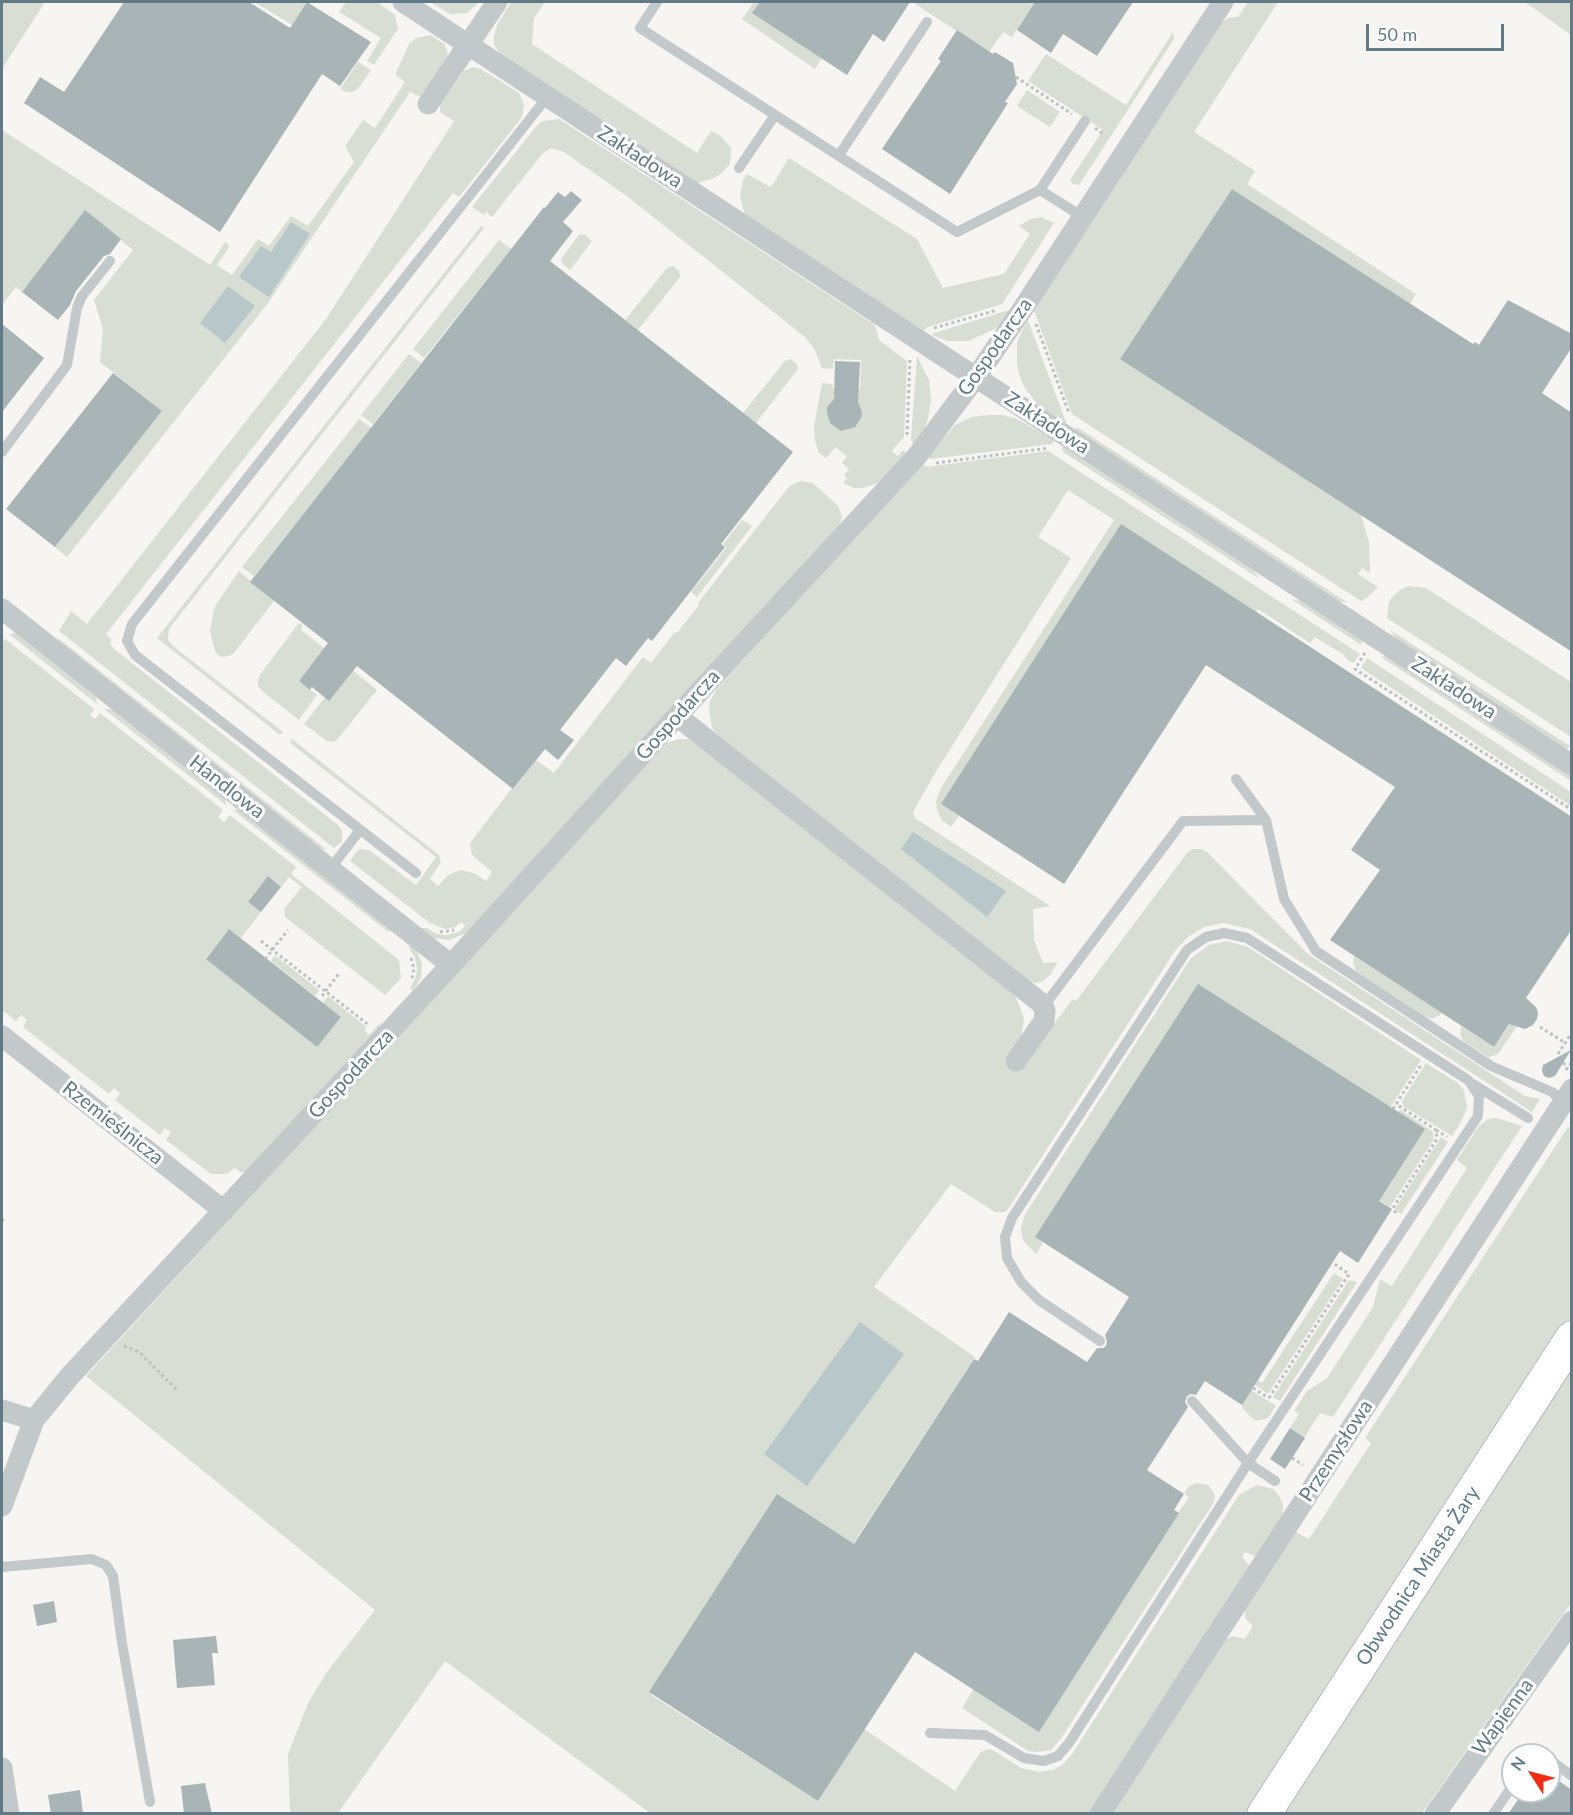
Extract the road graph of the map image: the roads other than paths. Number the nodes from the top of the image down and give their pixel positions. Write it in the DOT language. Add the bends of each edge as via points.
graph roads {
  1 [pos="403,2"];
  2 [pos="497,2"];
  3 [pos="657,2"];
  4 [pos="1223,2"];
  5 [pos="927,22"];
  6 [pos="469,44"];
  7 [pos="548,96"];
  8 [pos="428,104"];
  9 [pos="775,114"];
  10 [pos="1085,122"];
  11 [pos="839,155"];
  12 [pos="739,168"];
  13 [pos="1040,190"];
  14 [pos="1083,217"];
  15 [pos="110,261"];
  16 [pos="976,377"];
  17 [pos="2,452"];
  18 [pos="2,609"];
  19 [pos="677,716"];
  20 [pos="1572,765"];
  21 [pos="1236,779"];
  22 [pos="1266,820"];
  23 [pos="360,830"];
  24 [pos="330,869"];
  25 [pos="416,873"];
  26 [pos="451,965"];
  27 [pos="1044,1006"];
  28 [pos="2,1036"];
  29 [pos="1016,1061"];
  30 [pos="1468,1080"];
  31 [pos="1568,1095"];
  32 [pos="1528,1118"];
  33 [pos="224,1211"];
  34 [pos="1572,1338"];
  35 [pos="1100,1341"];
  36 [pos="1192,1401"];
  37 [pos="2,1410"];
  38 [pos="34,1420"];
  39 [pos="1248,1463"];
  40 [pos="1275,1481"];
  41 [pos="2,1506"];
  42 [pos="2,1567"];
  43 [pos="1572,1621"];
  44 [pos="930,1733"];
  45 [pos="2,1768"];
  46 [pos="150,1802"];
  47 [pos="9,1814"];
  48 [pos="1100,1814"];
  49 [pos="1264,1814"];
  50 [pos="1435,1814"];
  1 -- 6 [label="street, Zakładowa"];
  2 -- 6 [label="street"];
  3 -- 9 [label="lane" via="640,27"];
  4 -- 14 [label="street, Gospodarcza"];
  5 -- 11 [label="lane"];
  6 -- 7 [label="street, Zakładowa"];
  6 -- 8 [label="street"];
  7 -- 16 [label="street, Zakładowa"];
  7 -- 23 [label="lane" via="132,624 127,641 135,655"];
  9 -- 11 [label="lane"];
  9 -- 12 [label="lane"];
  10 -- 13 [label="lane"];
  11 -- 13 [label="lane" via="957,232"];
  13 -- 14 [label="lane"];
  14 -- 16 [label="street, Gospodarcza"];
  15 -- 17 [label="lane" via="77,308 67,365"];
  16 -- 19 [label="street, Gospodarcza" via="917,456"];
  16 -- 20 [label="street, Zakładowa"];
  18 -- 24 [label="street, Handlowa"];
  19 -- 26 [label="street, Gospodarcza"];
  19 -- 27 [label="street"];
  21 -- 22 [label="lane"];
  22 -- 27 [label="lane" via="1183,821"];
  22 -- 31 [label="lane" via="1284,899 1316,951 1491,1066 1551,1092"];
  23 -- 24 [label="lane"];
  23 -- 25 [label="lane"];
  24 -- 26 [label="street, Handlowa"];
  26 -- 33 [label="street, Gospodarcza"];
  27 -- 29 [label="street" via="1044,1021"];
  28 -- 33 [label="street, Rzemieślnicza"];
  30 -- 32 [label="lane"];
  30 -- 35 [label="lane" via="1247,938 1224,933 1206,937 1187,950 1018,1208 1005,1237 1007,1258 1021,1282 1040,1300"];
  30 -- 39 [label="lane" via="1479,1096 1478,1116"];
  31 -- 48 [label="street, Przemysłowa"];
  33 -- 38 [label="street, Gospodarcza" via="69,1377"];
  34 -- 49 [label="main road, Obwodnica Miasta Żary"];
  36 -- 39 [label="lane"];
  37 -- 38 [label="street"];
  38 -- 41 [label="street, Gospodarcza"];
  39 -- 40 [label="lane"];
  39 -- 44 [label="lane" via="1058,1756 1044,1761 1024,1758 985,1734"];
  42 -- 46 [label="lane" via="92,1559 106,1565 113,1576"];
  43 -- 50 [label="street, Wapienna"];
  45 -- 47 [label="street"];
}
